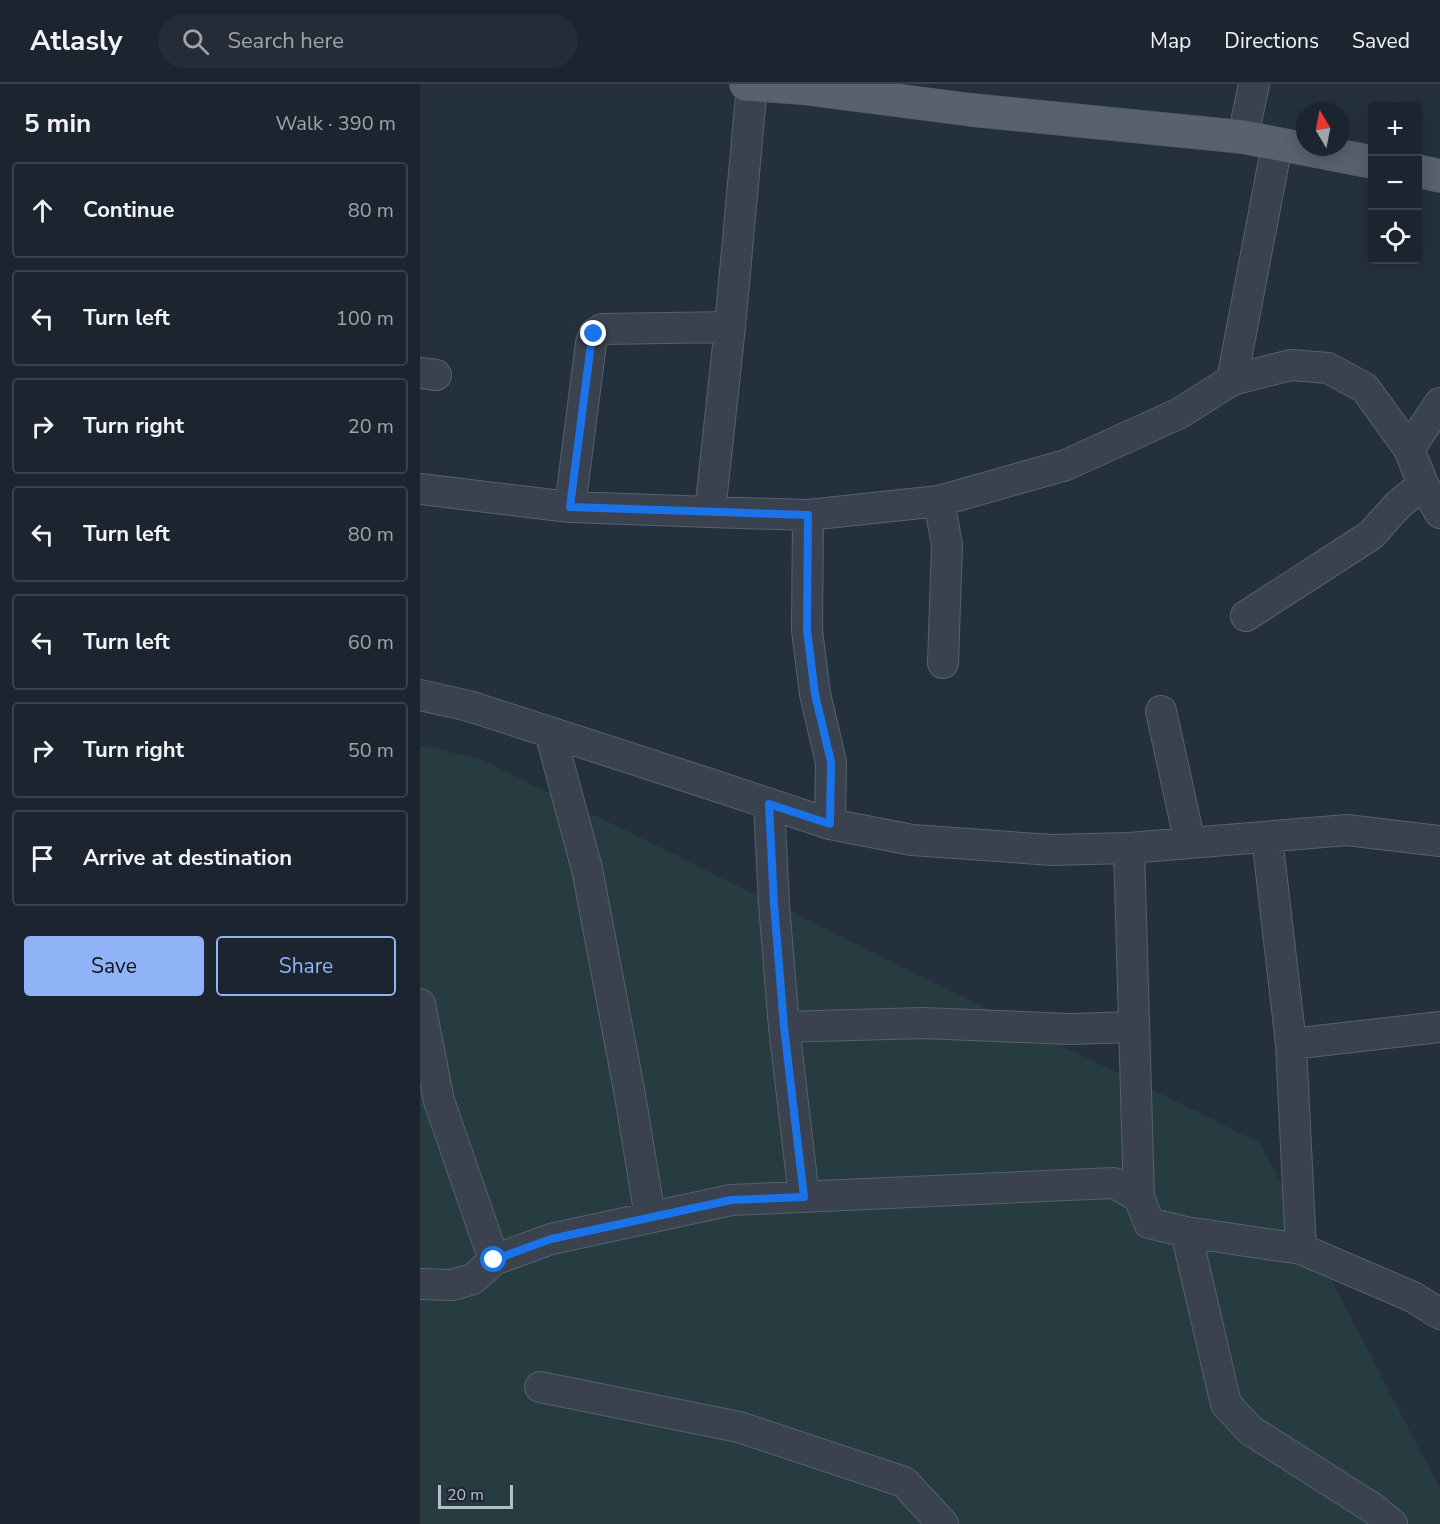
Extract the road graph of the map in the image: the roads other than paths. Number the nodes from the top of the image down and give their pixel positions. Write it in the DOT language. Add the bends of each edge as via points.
graph roads {
  1 [pos="746,84"];
  2 [pos="1254,84"];
  3 [pos="752,85"];
  4 [pos="1243,137"];
  5 [pos="1277,145"];
  6 [pos="1368,161"];
  7 [pos="1422,172"];
  8 [pos="1440,176"];
  9 [pos="730,327"];
  10 [pos="1232,380"];
  11 [pos="1440,403"];
  12 [pos="1408,449"];
  13 [pos="1423,484"];
  14 [pos="420,489"];
  15 [pos="939,501"];
  16 [pos="570,507"];
  17 [pos="710,512"];
  18 [pos="1440,513"];
  19 [pos="808,515"];
  20 [pos="1246,616"];
  21 [pos="943,663"];
  22 [pos="420,695"];
  23 [pos="1161,711"];
  24 [pos="550,732"];
  25 [pos="769,804"];
  26 [pos="830,824"];
  27 [pos="1266,837"];
  28 [pos="1440,841"];
  29 [pos="1190,843"];
  30 [pos="1129,848"];
  31 [pos="420,1004"];
  32 [pos="784,1027"];
  33 [pos="1134,1027"];
  34 [pos="1440,1027"];
  35 [pos="1291,1044"];
  36 [pos="429,1105"];
  37 [pos="804,1197"];
  38 [pos="1139,1197"];
  39 [pos="651,1217"];
  40 [pos="1186,1232"];
  41 [pos="1301,1249"];
  42 [pos="494,1260"];
  43 [pos="420,1284"];
  44 [pos="1440,1314"];
  45 [pos="540,1387"];
  46 [pos="943,1524"];
  47 [pos="1392,1524"];
  1 -- 3 [label="main road"];
  2 -- 4 [label="street"];
  3 -- 4 [label="main road"];
  3 -- 9 [label="street"];
  4 -- 5 [label="main road"];
  5 -- 6 [label="main road"];
  5 -- 10 [label="street"];
  7 -- 8 [label="main road"];
  9 -- 16 [label="street" via="602,329 594,334"];
  9 -- 17 [label="street"];
  10 -- 12 [label="street" via="1291,365 1328,368 1365,388"];
  10 -- 15 [label="street" via="1179,413 1066,465"];
  11 -- 12 [label="street"];
  12 -- 13 [label="street"];
  13 -- 18 [label="street"];
  13 -- 20 [label="street" via="1371,536"];
  14 -- 16 [label="street"];
  15 -- 19 [label="street"];
  15 -- 21 [label="street" via="947,545"];
  16 -- 17 [label="street"];
  17 -- 19 [label="street"];
  19 -- 26 [label="street" via="807,630 815,694 831,762"];
  22 -- 24 [label="street"];
  23 -- 29 [label="street"];
  24 -- 25 [label="street"];
  24 -- 39 [label="street" via="587,869"];
  25 -- 26 [label="street"];
  25 -- 32 [label="street"];
  26 -- 30 [label="street" via="912,840 1052,850"];
  27 -- 28 [label="street" via="1347,830"];
  27 -- 29 [label="street"];
  27 -- 35 [label="street"];
  29 -- 30 [label="street"];
  30 -- 33 [label="street"];
  31 -- 36 [label="street"];
  32 -- 33 [label="street" via="923,1023 1070,1029"];
  32 -- 37 [label="street"];
  33 -- 38 [label="street"];
  34 -- 35 [label="street"];
  35 -- 41 [label="street"];
  36 -- 42 [label="street"];
  37 -- 38 [label="street" via="1114,1183"];
  37 -- 39 [label="street" via="731,1200"];
  38 -- 40 [label="street" via="1149,1223"];
  39 -- 42 [label="street" via="551,1239"];
  40 -- 41 [label="street"];
  40 -- 47 [label="street" via="1226,1404 1250,1430"];
  41 -- 44 [label="street" via="1413,1297"];
  42 -- 43 [label="street" via="473,1279 452,1285"];
  45 -- 46 [label="street" via="739,1427 904,1482"];
}
